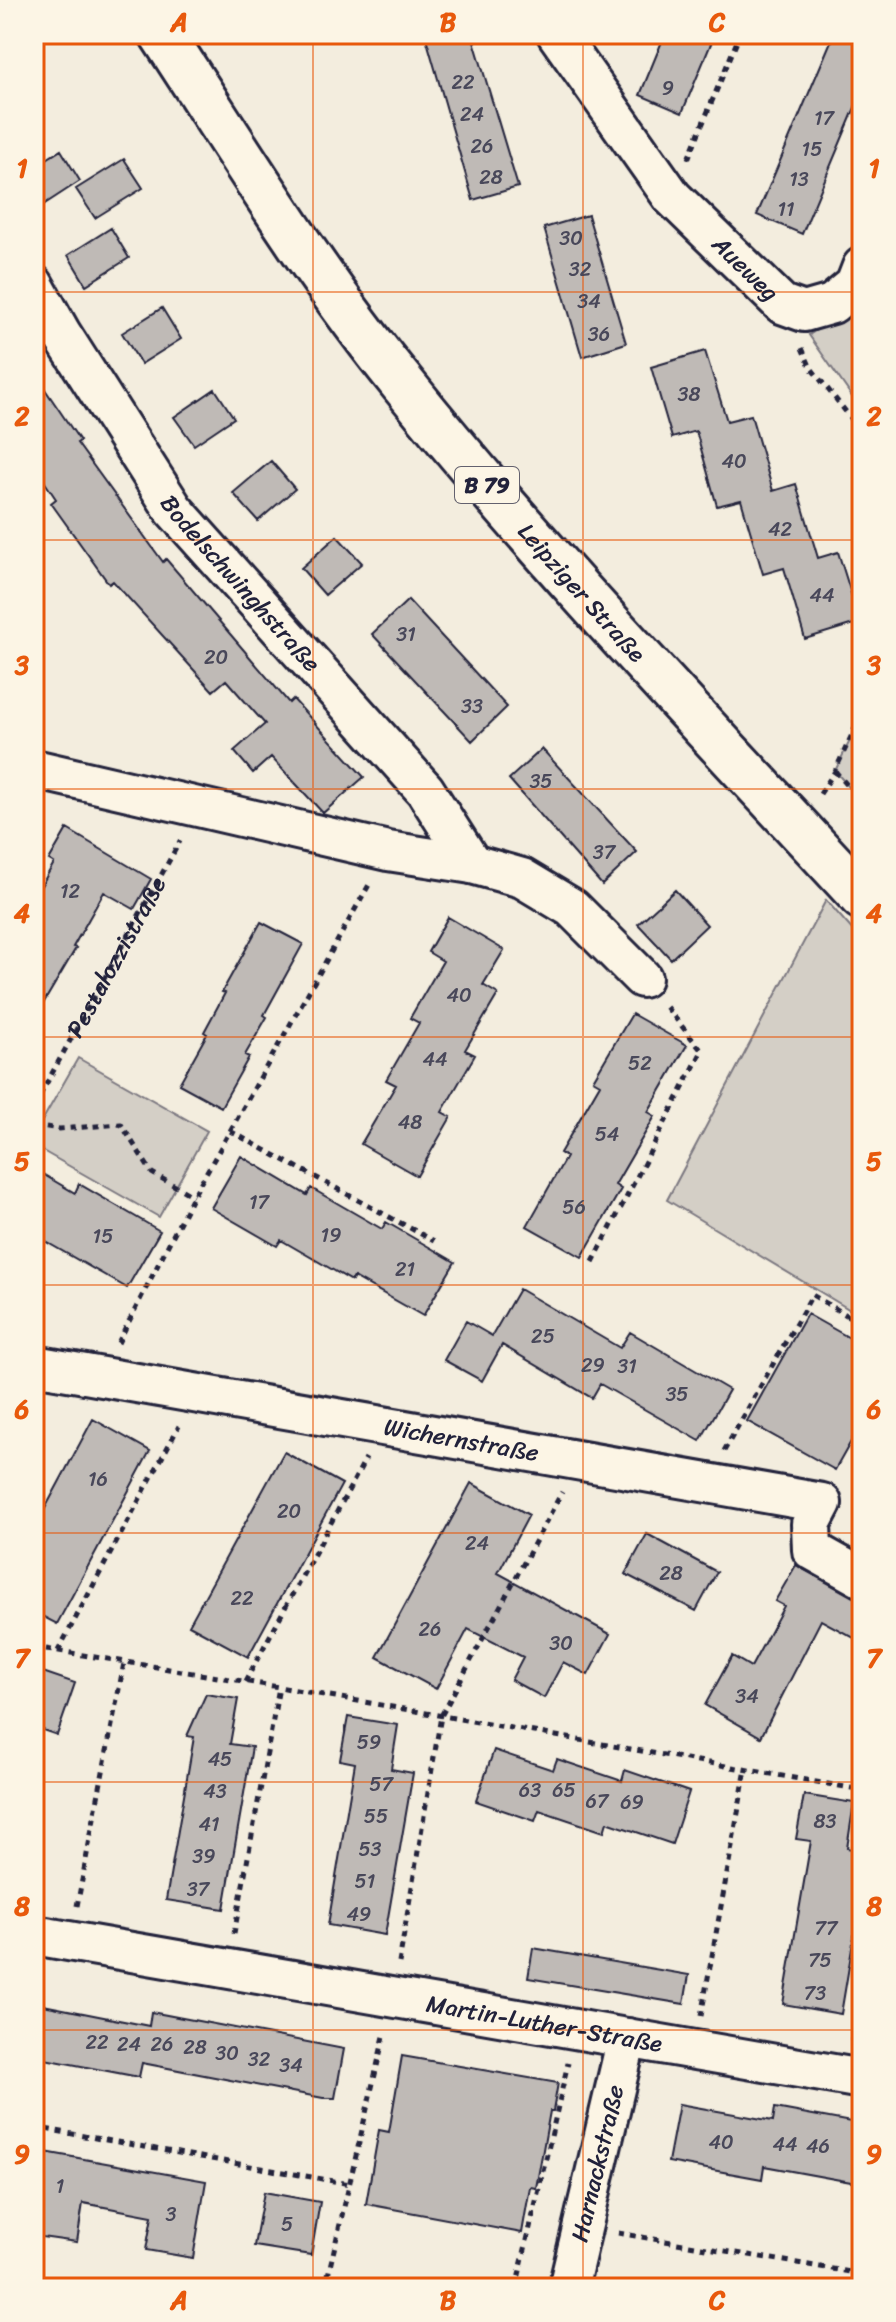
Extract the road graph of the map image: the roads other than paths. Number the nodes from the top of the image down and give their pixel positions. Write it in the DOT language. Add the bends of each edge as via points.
graph roads {
  1 [pos="162,34"];
  2 [pos="557,34"];
  3 [pos="862,267"];
  4 [pos="34,285"];
  5 [pos="34,769"];
  6 [pos="472,864"];
  7 [pos="862,897"];
  8 [pos="642,978"];
  9 [pos="34,1365"];
  10 [pos="862,1578"];
  11 [pos="52,1938"];
  12 [pos="627,2038"];
  13 [pos="854,2077"];
  14 [pos="568,2288"];
  1 -- 7 [label="main road, Leipziger Straße / B 79" via="301,246 400,381 503,503"];
  2 -- 3 [label="street, Aueweg" via="672,197 782,304 804,312 832,304 855,285"];
  4 -- 6 [label="street, Bodelschwinghstraße" via="174,510 425,790"];
  5 -- 6 [label="street" via="388,851"];
  6 -- 8 [label="street" via="522,878 572,908"];
  9 -- 10 [label="street, Wichernstraße" via="822,1503 811,1524 812,1550"];
  11 -- 12 [label="street, Martin-Luther-Straße"];
  12 -- 13 [label="street, Martin-Luther-Straße"];
  12 -- 14 [label="street, Harnackstraße"];
}
